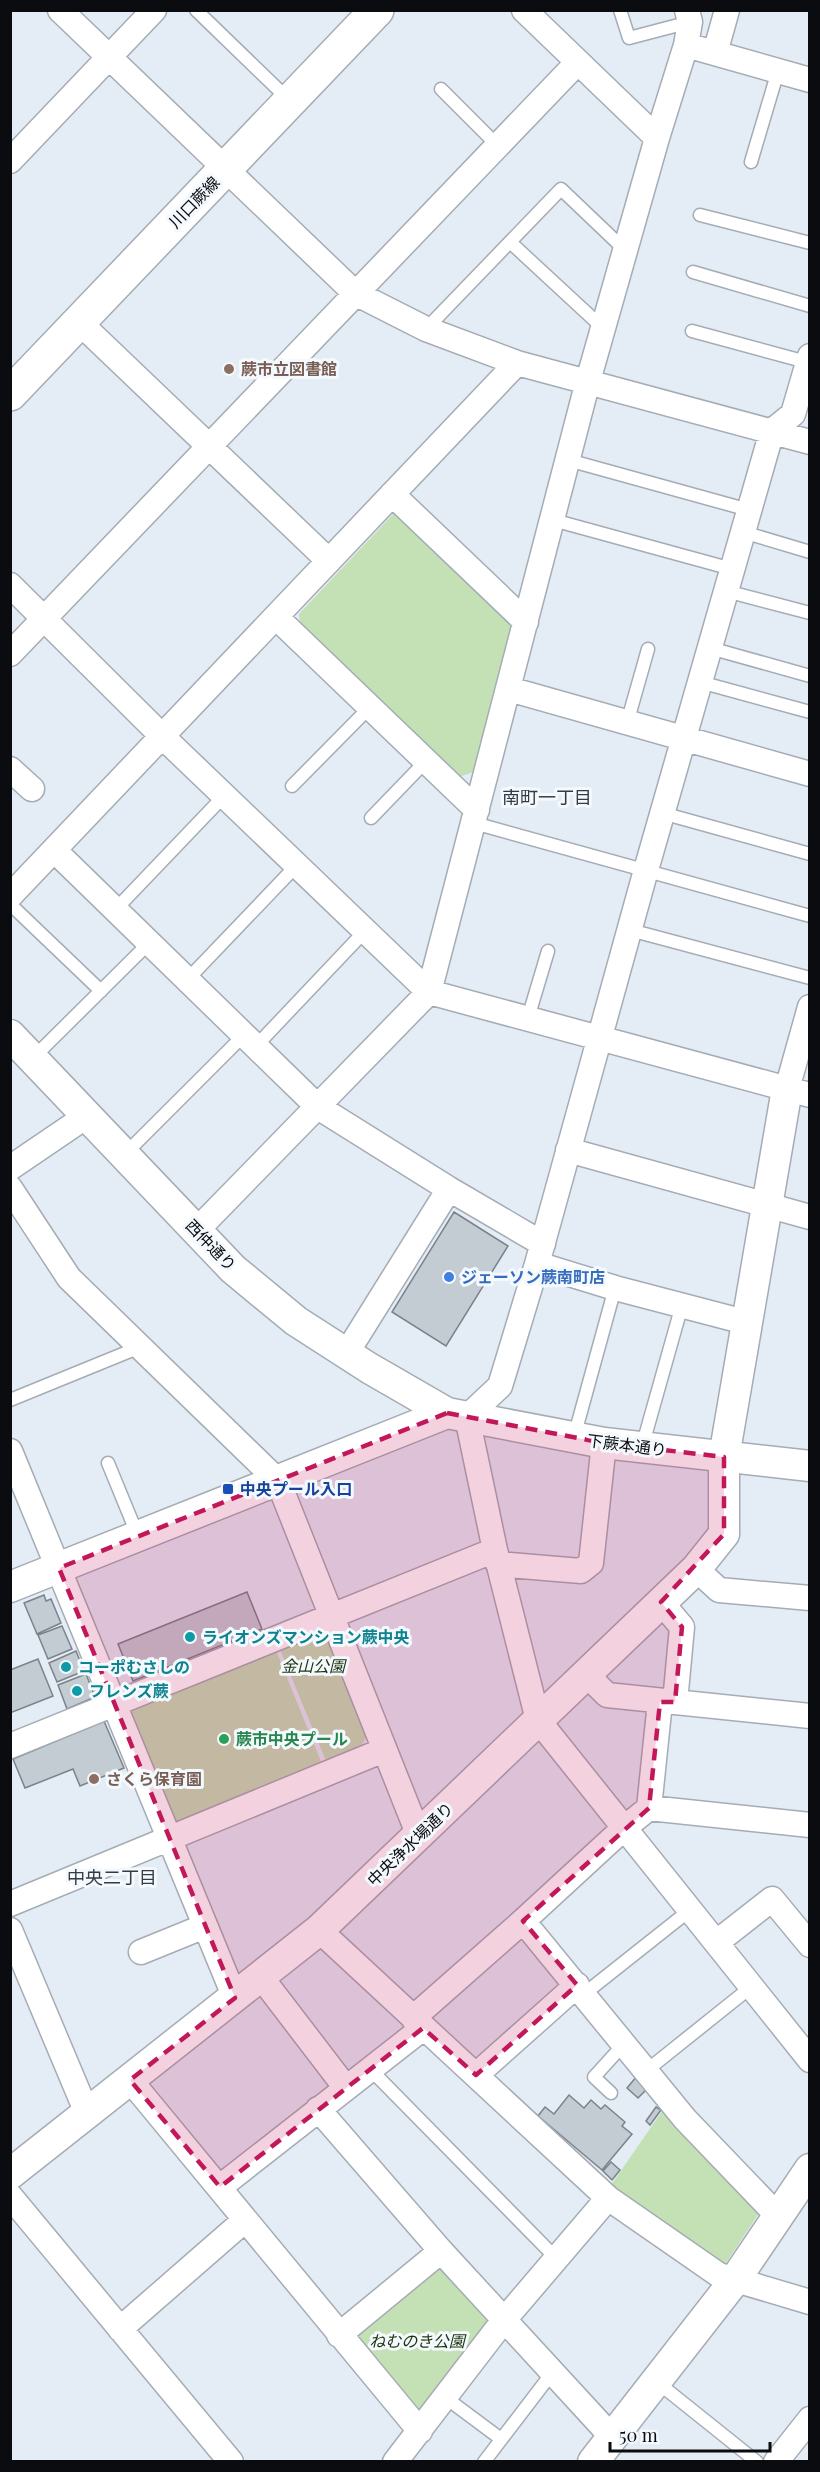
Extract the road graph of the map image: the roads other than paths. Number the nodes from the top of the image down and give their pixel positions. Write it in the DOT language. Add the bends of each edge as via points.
graph roads {
  1 [pos="60,10"];
  2 [pos="154,10"];
  3 [pos="196,10"];
  4 [pos="377,10"];
  5 [pos="524,10"];
  6 [pos="620,10"];
  7 [pos="727,10"];
  8 [pos="688,26"];
  9 [pos="715,53"];
  10 [pos="109,58"];
  11 [pos="577,63"];
  12 [pos="778,71"];
  13 [pos="810,80"];
  14 [pos="441,89"];
  15 [pos="290,102"];
  16 [pos="657,138"];
  17 [pos="497,146"];
  18 [pos="10,161"];
  19 [pos="751,162"];
  20 [pos="227,168"];
  21 [pos="700,215"];
  22 [pos="510,242"];
  23 [pos="810,243"];
  24 [pos="625,250"];
  25 [pos="693,272"];
  26 [pos="355,292"];
  27 [pos="810,306"];
  28 [pos="79,322"];
  29 [pos="603,328"];
  30 [pos="426,329"];
  31 [pos="692,331"];
  32 [pos="809,360"];
  33 [pos="517,363"];
  34 [pos="588,381"];
  35 [pos="10,394"];
  36 [pos="772,431"];
  37 [pos="810,442"];
  38 [pos="209,446"];
  39 [pos="568,459"];
  40 [pos="392,494"];
  41 [pos="553,520"];
  42 [pos="746,521"];
  43 [pos="810,552"];
  44 [pos="329,561"];
  45 [pos="729,580"];
  46 [pos="10,585"];
  47 [pos="810,613"];
  48 [pos="276,617"];
  49 [pos="44,618"];
  50 [pos="526,622"];
  51 [pos="710,648"];
  52 [pos="648,649"];
  53 [pos="10,654"];
  54 [pos="810,676"];
  55 [pos="700,682"];
  56 [pos="509,689"];
  57 [pos="370,707"];
  58 [pos="810,712"];
  59 [pos="627,723"];
  60 [pos="163,737"];
  61 [pos="683,739"];
  62 [pos="426,761"];
  63 [pos="10,769"];
  64 [pos="810,774"];
  65 [pos="292,786"];
  66 [pos="32,789"];
  67 [pos="224,796"];
  68 [pos="662,813"];
  69 [pos="476,816"];
  70 [pos="371,818"];
  71 [pos="54,850"];
  72 [pos="810,854"];
  73 [pos="297,865"];
  74 [pos="646,870"];
  75 [pos="10,896"];
  76 [pos="10,904"];
  77 [pos="116,910"];
  78 [pos="810,916"];
  79 [pos="630,930"];
  80 [pos="365,931"];
  81 [pos="149,943"];
  82 [pos="548,951"];
  83 [pos="810,978"];
  84 [pos="187,980"];
  85 [pos="101,991"];
  86 [pos="429,992"];
  87 [pos="810,1007"];
  88 [pos="528,1018"];
  89 [pos="10,1035"];
  90 [pos="600,1037"];
  91 [pos="250,1041"];
  92 [pos="33,1059"];
  93 [pos="798,1092"];
  94 [pos="318,1107"];
  95 [pos="88,1115"];
  96 [pos="568,1150"];
  97 [pos="125,1154"];
  98 [pos="13,1161"];
  99 [pos="10,1188"];
  100 [pos="449,1189"];
  101 [pos="766,1204"];
  102 [pos="810,1217"];
  103 [pos="197,1230"];
  104 [pos="540,1254"];
  105 [pos="615,1288"];
  106 [pos="681,1305"];
  107 [pos="746,1322"];
  108 [pos="140,1347"];
  109 [pos="346,1354"];
  110 [pos="10,1401"];
  111 [pos="457,1415"];
  112 [pos="574,1438"];
  113 [pos="604,1443"];
  114 [pos="642,1448"];
  115 [pos="724,1456"];
  116 [pos="12,1459"];
  117 [pos="108,1463"];
  118 [pos="810,1466"];
  119 [pos="278,1481"];
  120 [pos="138,1536"];
  121 [pos="497,1557"];
  122 [pos="59,1568"];
  123 [pos="696,1569"];
  124 [pos="10,1587"];
  125 [pos="810,1598"];
  126 [pos="661,1602"];
  127 [pos="330,1616"];
  128 [pos="586,1674"];
  129 [pos="667,1702"];
  130 [pos="114,1704"];
  131 [pos="810,1716"];
  132 [pos="538,1720"];
  133 [pos="10,1746"];
  134 [pos="384,1750"];
  135 [pos="649,1808"];
  136 [pos="810,1825"];
  137 [pos="623,1829"];
  138 [pos="419,1836"];
  139 [pos="169,1838"];
  140 [pos="10,1904"];
  141 [pos="690,1910"];
  142 [pos="523,1921"];
  143 [pos="205,1926"];
  144 [pos="10,1930"];
  145 [pos="319,1930"];
  146 [pos="717,1942"];
  147 [pos="810,1945"];
  148 [pos="141,1952"];
  149 [pos="261,1977"];
  150 [pos="751,1987"];
  151 [pos="580,1989"];
  152 [pos="235,1998"];
  153 [pos="418,2023"];
  154 [pos="624,2044"];
  155 [pos="810,2060"];
  156 [pos="371,2070"];
  157 [pos="646,2071"];
  158 [pos="476,2075"];
  159 [pos="129,2080"];
  160 [pos="346,2088"];
  161 [pos="611,2093"];
  162 [pos="318,2109"];
  163 [pos="87,2113"];
  164 [pos="810,2169"];
  165 [pos="10,2174"];
  166 [pos="220,2187"];
  167 [pos="10,2196"];
  168 [pos="608,2198"];
  169 [pos="778,2216"];
  170 [pos="245,2220"];
  171 [pos="441,2251"];
  172 [pos="556,2258"];
  173 [pos="735,2280"];
  174 [pos="810,2302"];
  175 [pos="504,2320"];
  176 [pos="120,2329"];
  177 [pos="339,2335"];
  178 [pos="552,2373"];
  179 [pos="656,2382"];
  180 [pos="446,2398"];
  181 [pos="809,2421"];
  182 [pos="420,2431"];
  183 [pos="612,2437"];
  184 [pos="501,2439"];
  185 [pos="220,2458"];
  186 [pos="403,2459"];
  187 [pos="484,2462"];
  188 [pos="593,2462"];
  189 [pos="757,2462"];
  190 [pos="776,2462"];
  1 -- 10 [label="street"];
  2 -- 10 [label="street"];
  3 -- 15 [label="lane"];
  4 -- 15 [label="main road, 川口蕨線"];
  5 -- 11 [label="street"];
  6 -- 8 [label="lane" via="628,38"];
  7 -- 9 [label="street"];
  8 -- 9 [label="street"];
  8 -- 16 [label="street"];
  9 -- 12 [label="street"];
  10 -- 18 [label="street"];
  10 -- 20 [label="street"];
  11 -- 16 [label="street"];
  11 -- 17 [label="street"];
  12 -- 13 [label="street"];
  12 -- 19 [label="lane"];
  14 -- 17 [label="lane"];
  15 -- 20 [label="main road, 川口蕨線"];
  16 -- 24 [label="street"];
  17 -- 26 [label="street"];
  20 -- 26 [label="street"];
  20 -- 28 [label="main road, 川口蕨線"];
  21 -- 23 [label="lane"];
  22 -- 24 [label="lane" via="561,189"];
  22 -- 29 [label="lane"];
  22 -- 30 [label="lane"];
  24 -- 29 [label="street"];
  25 -- 27 [label="lane"];
  26 -- 30 [label="street"];
  26 -- 38 [label="street"];
  28 -- 35 [label="main road, 川口蕨線"];
  28 -- 38 [label="street"];
  29 -- 34 [label="street"];
  30 -- 33 [label="street"];
  31 -- 32 [label="lane"];
  32 -- 36 [label="street" via="792,414"];
  33 -- 34 [label="street"];
  33 -- 40 [label="street"];
  34 -- 36 [label="street"];
  34 -- 39 [label="street"];
  36 -- 37 [label="street"];
  36 -- 42 [label="street"];
  38 -- 44 [label="street"];
  38 -- 49 [label="street"];
  39 -- 41 [label="street"];
  39 -- 42 [label="lane"];
  40 -- 44 [label="street"];
  40 -- 50 [label="street"];
  41 -- 45 [label="lane"];
  41 -- 50 [label="street"];
  42 -- 43 [label="lane"];
  42 -- 45 [label="street"];
  44 -- 48 [label="street"];
  45 -- 47 [label="lane"];
  45 -- 51 [label="street"];
  46 -- 49 [label="street"];
  48 -- 57 [label="street"];
  48 -- 60 [label="street"];
  49 -- 53 [label="street"];
  49 -- 60 [label="street"];
  50 -- 56 [label="street"];
  51 -- 54 [label="lane"];
  51 -- 55 [label="street"];
  52 -- 59 [label="lane"];
  55 -- 58 [label="lane"];
  55 -- 61 [label="street"];
  56 -- 59 [label="street"];
  56 -- 69 [label="street"];
  57 -- 62 [label="street"];
  57 -- 65 [label="lane"];
  59 -- 61 [label="street"];
  60 -- 67 [label="street"];
  60 -- 71 [label="street"];
  61 -- 64 [label="street"];
  61 -- 68 [label="street"];
  62 -- 69 [label="street"];
  62 -- 70 [label="lane"];
  63 -- 66 [label="street"];
  67 -- 73 [label="street"];
  67 -- 77 [label="lane"];
  68 -- 72 [label="lane"];
  68 -- 74 [label="street"];
  69 -- 74 [label="lane"];
  69 -- 86 [label="street"];
  71 -- 75 [label="street"];
  71 -- 77 [label="street"];
  73 -- 80 [label="street"];
  73 -- 84 [label="lane"];
  74 -- 78 [label="lane"];
  74 -- 79 [label="street"];
  76 -- 85 [label="lane"];
  77 -- 81 [label="street"];
  79 -- 83 [label="lane"];
  79 -- 90 [label="street"];
  80 -- 86 [label="street"];
  80 -- 91 [label="lane"];
  81 -- 84 [label="street"];
  81 -- 85 [label="lane"];
  82 -- 88 [label="lane"];
  84 -- 91 [label="street"];
  85 -- 92 [label="lane"];
  86 -- 88 [label="street"];
  86 -- 94 [label="street"];
  87 -- 93 [label="street"];
  88 -- 90 [label="street"];
  89 -- 92 [label="street, 西仲通り"];
  90 -- 93 [label="street"];
  90 -- 96 [label="street"];
  91 -- 94 [label="street"];
  91 -- 97 [label="lane"];
  92 -- 95 [label="street, 西仲通り"];
  93 -- 101 [label="street, 中央浄水場通り"];
  94 -- 100 [label="street"];
  94 -- 103 [label="street"];
  95 -- 97 [label="street, 西仲通り"];
  95 -- 98 [label="street"];
  96 -- 101 [label="street"];
  96 -- 104 [label="street"];
  97 -- 103 [label="street, 西仲通り"];
  99 -- 108 [label="street" via="69,1278"];
  100 -- 104 [label="street"];
  100 -- 109 [label="street"];
  101 -- 102 [label="street"];
  101 -- 107 [label="street, 中央浄水場通り"];
  103 -- 109 [label="street, 西仲通り" via="233,1269 296,1321"];
  104 -- 105 [label="street"];
  104 -- 111 [label="street" via="500,1386"];
  105 -- 106 [label="street"];
  105 -- 112 [label="lane"];
  106 -- 107 [label="street"];
  106 -- 114 [label="lane"];
  107 -- 115 [label="street, 中央浄水場通り"];
  108 -- 110 [label="lane"];
  108 -- 119 [label="street"];
  109 -- 111 [label="street, 西仲通り"];
  111 -- 112 [label="street, 下蕨本通り"];
  111 -- 119 [label="street"];
  111 -- 121 [label="street"];
  112 -- 113 [label="street, 下蕨本通り"];
  113 -- 114 [label="street, 下蕨本通り"];
  113 -- 121 [label="street" via="591,1563 581,1570"];
  114 -- 115 [label="street, 下蕨本通り"];
  115 -- 118 [label="street, 下蕨本通り"];
  115 -- 123 [label="street, 中央浄水場通り" via="724,1534"];
  116 -- 122 [label="street"];
  117 -- 120 [label="lane"];
  119 -- 120 [label="street"];
  119 -- 127 [label="street"];
  120 -- 122 [label="street"];
  121 -- 127 [label="street"];
  121 -- 132 [label="street"];
  122 -- 124 [label="street"];
  122 -- 130 [label="street"];
  123 -- 125 [label="street" via="719,1590"];
  123 -- 126 [label="street, 中央浄水場通り"];
  126 -- 128 [label="street, 中央浄水場通り"];
  126 -- 129 [label="street" via="682,1627"];
  127 -- 130 [label="street"];
  127 -- 134 [label="street"];
  128 -- 129 [label="street" via="607,1695"];
  128 -- 132 [label="street, 中央浄水場通り"];
  129 -- 131 [label="street"];
  129 -- 135 [label="street"];
  130 -- 133 [label="street"];
  130 -- 139 [label="street"];
  132 -- 137 [label="street"];
  132 -- 138 [label="street, 中央浄水場通り"];
  134 -- 138 [label="street"];
  134 -- 139 [label="street"];
  135 -- 136 [label="street"];
  135 -- 137 [label="street"];
  137 -- 141 [label="street"];
  137 -- 142 [label="street"];
  138 -- 145 [label="street, 中央浄水場通り"];
  139 -- 140 [label="street"];
  139 -- 143 [label="street"];
  141 -- 146 [label="street"];
  141 -- 151 [label="lane"];
  142 -- 151 [label="street"];
  142 -- 153 [label="street"];
  143 -- 148 [label="street"];
  143 -- 152 [label="street"];
  144 -- 163 [label="street"];
  145 -- 149 [label="street, 中央浄水場通り"];
  145 -- 153 [label="street"];
  146 -- 147 [label="street" via="772,1899"];
  146 -- 150 [label="street"];
  149 -- 152 [label="street, 中央浄水場通り"];
  149 -- 160 [label="street"];
  150 -- 155 [label="street"];
  150 -- 157 [label="lane"];
  151 -- 154 [label="street"];
  151 -- 158 [label="street"];
  152 -- 159 [label="street, 中央浄水場通り"];
  153 -- 156 [label="street"];
  153 -- 158 [label="street"];
  154 -- 157 [label="street"];
  154 -- 161 [label="lane" via="594,2077"];
  156 -- 160 [label="street"];
  156 -- 172 [label="lane"];
  157 -- 169 [label="street" via="685,2119"];
  158 -- 168 [label="street"];
  159 -- 163 [label="street, 中央浄水場通り"];
  159 -- 166 [label="street"];
  160 -- 162 [label="street"];
  162 -- 166 [label="street"];
  162 -- 171 [label="street"];
  163 -- 165 [label="street, 中央浄水場通り"];
  164 -- 169 [label="street"];
  166 -- 170 [label="street"];
  167 -- 176 [label="street"];
  168 -- 172 [label="street"];
  168 -- 173 [label="street" via="719,2275"];
  169 -- 173 [label="street"];
  170 -- 176 [label="street"];
  170 -- 177 [label="street"];
  171 -- 175 [label="street"];
  171 -- 177 [label="street"];
  172 -- 175 [label="street"];
  173 -- 174 [label="street"];
  173 -- 179 [label="street"];
  175 -- 178 [label="street"];
  175 -- 180 [label="street"];
  176 -- 185 [label="street"];
  177 -- 182 [label="street"];
  178 -- 183 [label="street"];
  178 -- 184 [label="lane"];
  179 -- 183 [label="street"];
  179 -- 189 [label="lane"];
  180 -- 182 [label="street"];
  180 -- 184 [label="lane"];
  181 -- 190 [label="street"];
  182 -- 186 [label="street"];
  183 -- 188 [label="street"];
  184 -- 187 [label="lane"];
}
